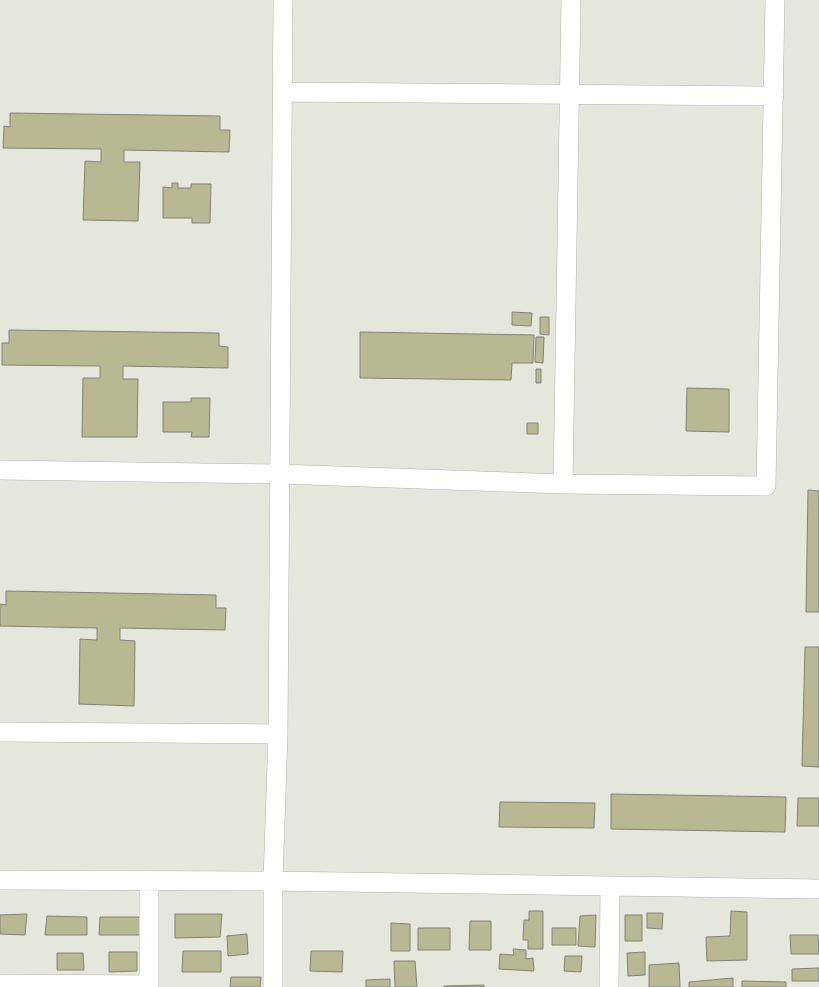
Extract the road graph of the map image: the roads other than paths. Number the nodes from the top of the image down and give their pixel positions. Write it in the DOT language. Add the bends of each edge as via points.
graph roads {
  1 [pos="283,0"];
  2 [pos="571,0"];
  3 [pos="775,0"];
  4 [pos="282,92"];
  5 [pos="569,94"];
  6 [pos="774,96"];
  7 [pos="0,470"];
  8 [pos="280,474"];
  9 [pos="563,484"];
  10 [pos="0,732"];
  11 [pos="278,734"];
  12 [pos="0,880"];
  13 [pos="274,881"];
  14 [pos="149,882"];
  15 [pos="610,887"];
  16 [pos="819,889"];
  17 [pos="0,984"];
  18 [pos="149,986"];
  19 [pos="273,987"];
  20 [pos="609,987"];
  1 -- 4 [label="street"];
  2 -- 5 [label="street"];
  3 -- 6 [label="street"];
  4 -- 5 [label="street"];
  4 -- 8 [label="street"];
  5 -- 6 [label="street"];
  5 -- 9 [label="street"];
  6 -- 9 [label="street" via="766,486"];
  7 -- 8 [label="street"];
  8 -- 9 [label="street"];
  8 -- 11 [label="street"];
  10 -- 11 [label="street"];
  11 -- 13 [label="street"];
  12 -- 14 [label="street"];
  13 -- 14 [label="street"];
  13 -- 15 [label="street"];
  13 -- 19 [label="street"];
  14 -- 18 [label="street"];
  15 -- 16 [label="street"];
  15 -- 20 [label="street"];
  17 -- 18 [label="street"];
}
